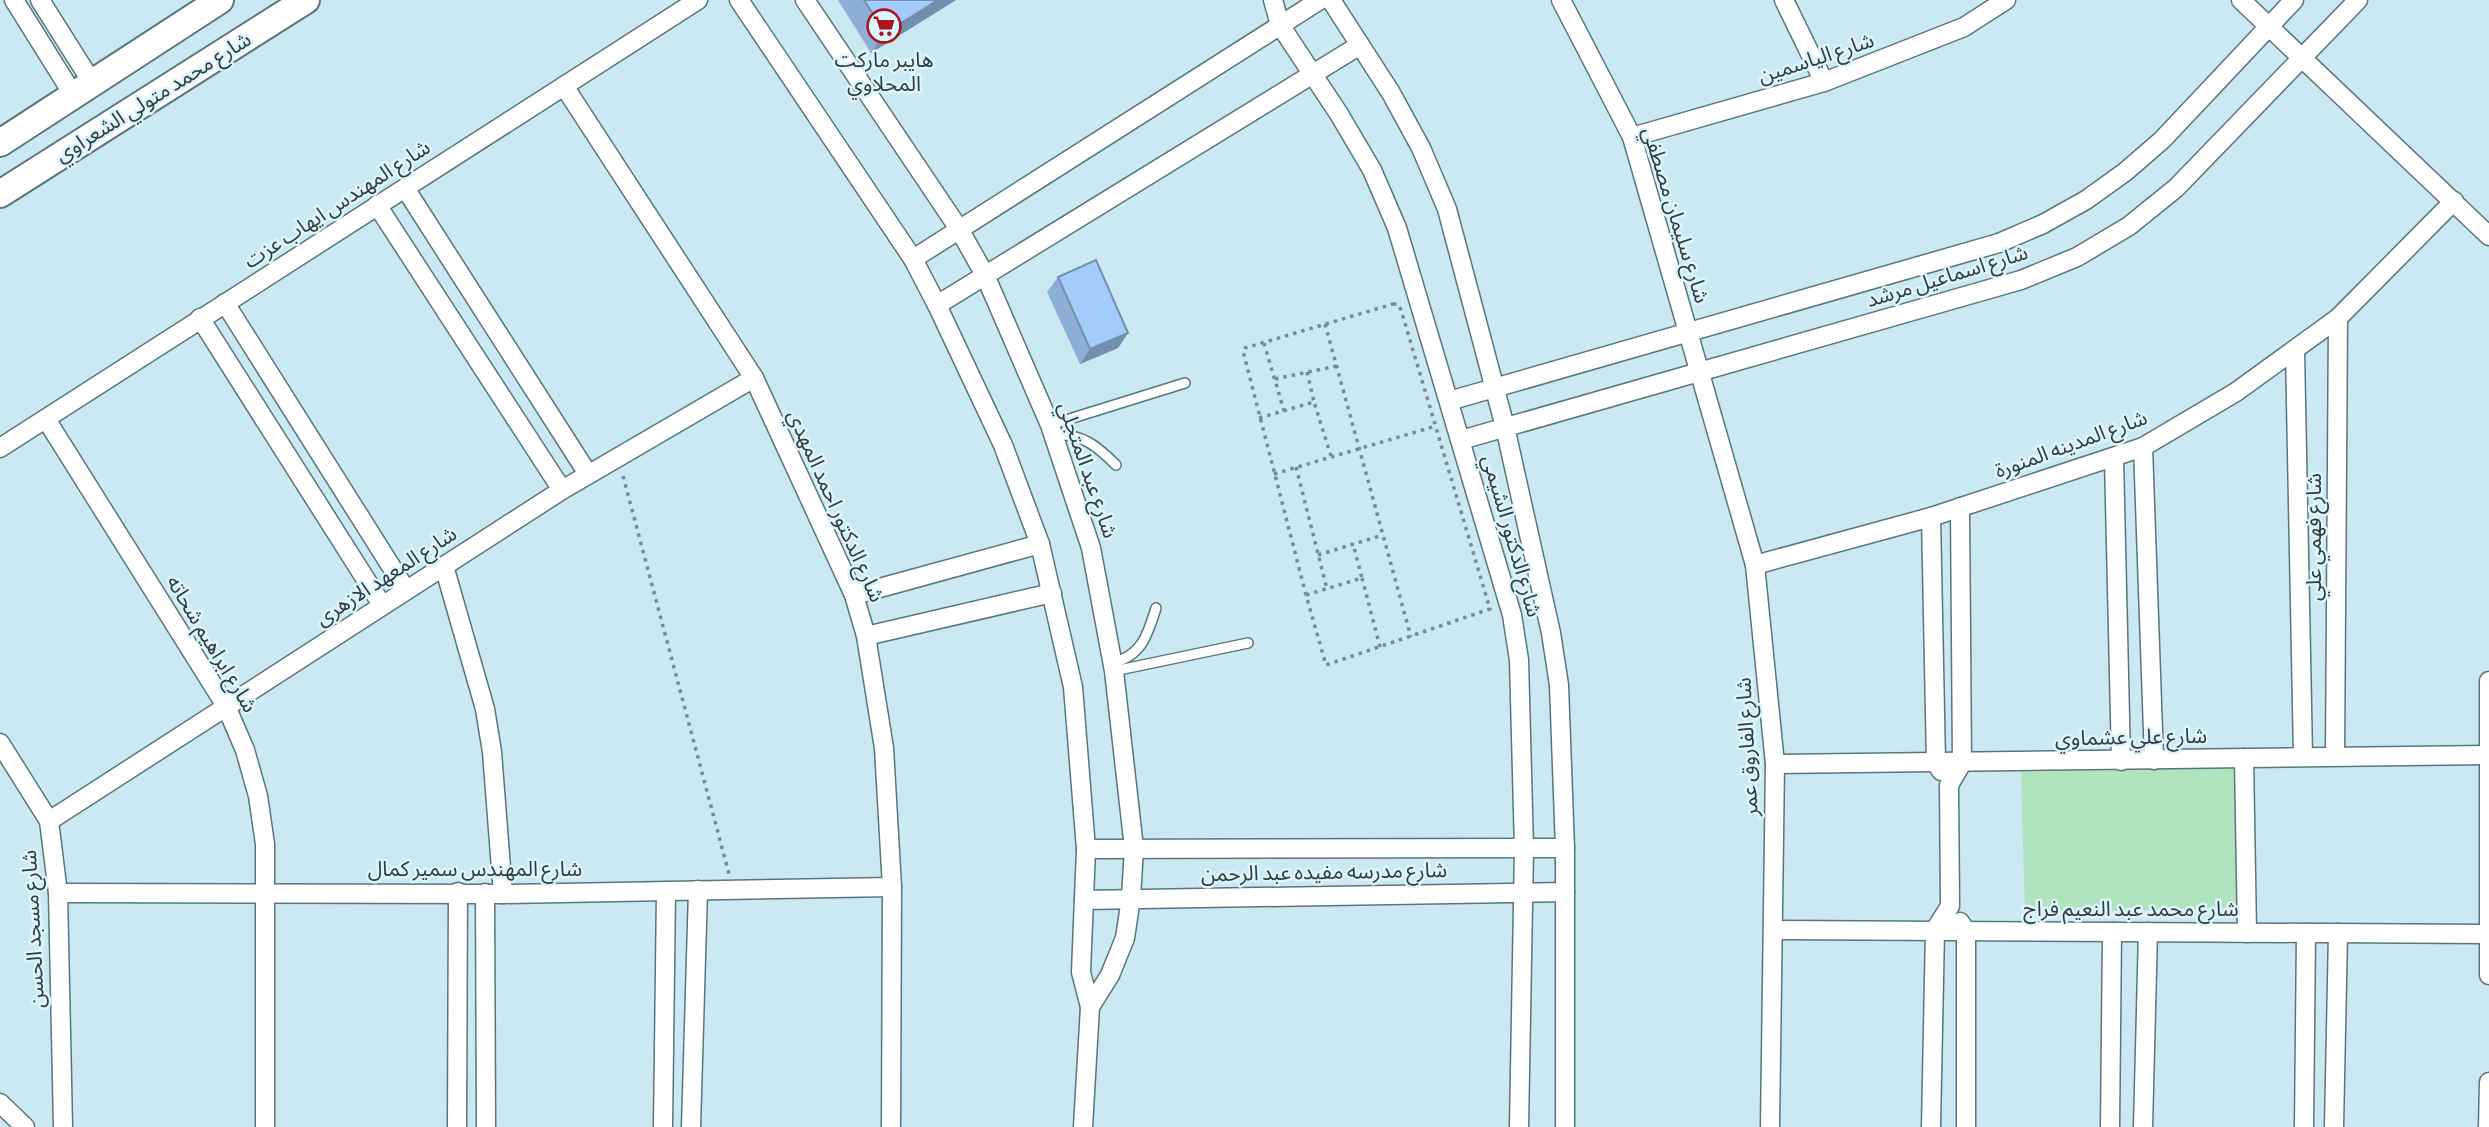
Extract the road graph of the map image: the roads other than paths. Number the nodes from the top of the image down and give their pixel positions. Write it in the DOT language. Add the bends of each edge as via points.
graph roads {
  1 [pos="13,0"];
  2 [pos="40,0"];
  3 [pos="220,0"];
  4 [pos="306,0"];
  5 [pos="698,0"];
  6 [pos="739,0"];
  7 [pos="805,0"];
  8 [pos="1273,0"];
  9 [pos="1320,0"];
  10 [pos="1331,0"];
  11 [pos="1561,0"];
  12 [pos="1784,0"];
  13 [pos="2006,0"];
  14 [pos="2241,0"];
  15 [pos="2294,0"];
  16 [pos="2358,0"];
  17 [pos="1280,25"];
  18 [pos="2268,26"];
  19 [pos="1360,45"];
  20 [pos="2302,58"];
  21 [pos="1313,74"];
  22 [pos="1824,82"];
  23 [pos="564,86"];
  24 [pos="84,90"];
  25 [pos="1632,137"];
  26 [pos="0,143"];
  27 [pos="405,188"];
  28 [pos="0,194"];
  29 [pos="2454,201"];
  30 [pos="377,205"];
  31 [pos="959,229"];
  32 [pos="2489,236"];
  33 [pos="913,259"];
  34 [pos="985,275"];
  35 [pos="225,303"];
  36 [pos="937,304"];
  37 [pos="200,318"];
  38 [pos="2338,318"];
  39 [pos="1689,333"];
  40 [pos="2295,351"];
  41 [pos="1700,372"];
  42 [pos="754,378"];
  43 [pos="1185,383"];
  44 [pos="1493,388"];
  45 [pos="1449,401"];
  46 [pos="46,419"];
  47 [pos="1505,427"];
  48 [pos="1052,430"];
  49 [pos="1461,440"];
  50 [pos="2143,447"];
  51 [pos="0,448"];
  52 [pos="2113,458"];
  53 [pos="1116,465"];
  54 [pos="588,474"];
  55 [pos="562,490"];
  56 [pos="1960,507"];
  57 [pos="1931,517"];
  58 [pos="1040,544"];
  59 [pos="1755,565"];
  60 [pos="444,566"];
  61 [pos="406,590"];
  62 [pos="1052,593"];
  63 [pos="854,595"];
  64 [pos="382,605"];
  65 [pos="1156,608"];
  66 [pos="866,636"];
  67 [pos="1248,643"];
  68 [pos="1113,667"];
  69 [pos="2489,681"];
  70 [pos="226,706"];
  71 [pos="0,743"];
  72 [pos="2488,755"];
  73 [pos="2303,756"];
  74 [pos="2335,756"];
  75 [pos="2244,758"];
  76 [pos="2154,760"];
  77 [pos="2121,761"];
  78 [pos="1936,763"];
  79 [pos="1962,763"];
  80 [pos="1775,764"];
  81 [pos="1949,785"];
  82 [pos="49,821"];
  83 [pos="1134,848"];
  84 [pos="1565,848"];
  85 [pos="1086,849"];
  86 [pos="1524,849"];
  87 [pos="892,887"];
  88 [pos="698,890"];
  89 [pos="666,891"];
  90 [pos="1565,891"];
  91 [pos="265,892"];
  92 [pos="458,892"];
  93 [pos="1524,892"];
  94 [pos="485,893"];
  95 [pos="58,894"];
  96 [pos="503,894"];
  97 [pos="1131,898"];
  98 [pos="1084,900"];
  99 [pos="1950,905"];
  100 [pos="1774,930"];
  101 [pos="1935,930"];
  102 [pos="1966,931"];
  103 [pos="2112,932"];
  104 [pos="2148,932"];
  105 [pos="2247,933"];
  106 [pos="2306,933"];
  107 [pos="2338,933"];
  108 [pos="2488,934"];
  109 [pos="2489,975"];
  110 [pos="1090,1007"];
  111 [pos="2489,1082"];
  112 [pos="2334,1101"];
  113 [pos="2304,1102"];
  114 [pos="0,1103"];
  115 [pos="24,1127"];
  116 [pos="63,1127"];
  117 [pos="265,1127"];
  118 [pos="457,1127"];
  119 [pos="485,1127"];
  120 [pos="663,1127"];
  121 [pos="691,1127"];
  122 [pos="891,1127"];
  123 [pos="1083,1127"];
  124 [pos="1519,1127"];
  125 [pos="1565,1127"];
  126 [pos="1770,1127"];
  127 [pos="1931,1127"];
  128 [pos="1966,1127"];
  129 [pos="2110,1127"];
  130 [pos="2143,1127"];
  131 [pos="2304,1127"];
  132 [pos="2334,1127"];
  133 [pos="2488,1127"];
  1 -- 24 [label="street"];
  2 -- 24 [label="street"];
  3 -- 24 [label="main road, شارع محمد متولي الشعراوي"];
  4 -- 28 [label="main road, شارع محمد متولي الشعراوي"];
  5 -- 23 [label="street, شارع المهندس ايهاب عزت"];
  6 -- 33 [label="street, شارع عبد المتجلي"];
  7 -- 31 [label="street, شارع عبد المتجلي"];
  8 -- 17 [label="street, شارع الدكتور الشيمي"];
  9 -- 17 [label="street"];
  10 -- 19 [label="street, شارع الدكتور الشيمي"];
  11 -- 25 [label="street, شارع سليمان مصطفي"];
  12 -- 22 [label="street"];
  13 -- 22 [label="street, شارع الياسمين" via="1964,27"];
  14 -- 18 [label="street"];
  15 -- 18 [label="street, شارع اسماعيل مرشد"];
  16 -- 20 [label="street, شارع اسماعيل مرشد"];
  17 -- 21 [label="street, شارع الدكتور الشيمي"];
  17 -- 31 [label="street"];
  18 -- 20 [label="street"];
  18 -- 39 [label="street, شارع اسماعيل مرشد" via="2162,140 2086,200 2043,224 1999,243"];
  19 -- 21 [label="street"];
  19 -- 44 [label="street, شارع الدكتور الشيمي" via="1421,148 1447,209"];
  20 -- 29 [label="street"];
  20 -- 41 [label="street, شارع اسماعيل مرشد" via="2176,188 2129,226 2077,257 2021,280"];
  21 -- 34 [label="street"];
  21 -- 45 [label="street, شارع الدكتور الشيمي" via="1372,170 1397,228"];
  22 -- 25 [label="street, شارع الياسمين"];
  23 -- 27 [label="street, شارع المهندس ايهاب عزت"];
  23 -- 42 [label="street, شارع الدكتور احمد المهدي"];
  24 -- 26 [label="main road, شارع محمد متولي الشعراوي"];
  25 -- 39 [label="street, شارع سليمان مصطفي"];
  27 -- 30 [label="street, شارع المهندس ايهاب عزت"];
  27 -- 54 [label="street"];
  29 -- 32 [label="street"];
  29 -- 38 [label="street, شارع المدينه المنورة"];
  30 -- 35 [label="street, شارع المهندس ايهاب عزت"];
  30 -- 55 [label="street"];
  31 -- 33 [label="street"];
  31 -- 34 [label="street, شارع عبد المتجلي"];
  33 -- 36 [label="street, شارع عبد المتجلي"];
  34 -- 36 [label="street"];
  34 -- 48 [label="street, شارع عبد المتجلي"];
  35 -- 37 [label="street, شارع المهندس ايهاب عزت"];
  35 -- 61 [label="street"];
  36 -- 58 [label="street, شارع عبد المتجلي" via="1003,444"];
  37 -- 46 [label="street, شارع المهندس ايهاب عزت"];
  37 -- 64 [label="street"];
  38 -- 40 [label="street, شارع المدينه المنورة"];
  38 -- 74 [label="street, شارع فهمي علي"];
  39 -- 41 [label="street, شارع سليمان مصطفي"];
  39 -- 44 [label="street, شارع اسماعيل مرشد"];
  40 -- 50 [label="street, شارع المدينه المنورة"];
  40 -- 73 [label="street, شارع فهمي علي"];
  41 -- 47 [label="street, شارع اسماعيل مرشد"];
  41 -- 59 [label="street, شارع الفاروق عمر"];
  42 -- 54 [label="street, شارع المعهد الازهرى"];
  42 -- 63 [label="street, شارع الدكتور احمد المهدي"];
  43 -- 48 [label="lane"];
  44 -- 45 [label="street, شارع اسماعيل مرشد"];
  44 -- 47 [label="street, شارع الدكتور الشيمي"];
  45 -- 49 [label="street, شارع الدكتور الشيمي"];
  46 -- 51 [label="street, شارع المهندس ايهاب عزت"];
  46 -- 70 [label="street, شارع ابراهيم شحاته"];
  47 -- 49 [label="street, شارع اسماعيل مرشد"];
  47 -- 84 [label="street, شارع الدكتور الشيمي" via="1556,659"];
  48 -- 53 [label="lane" via="1095,444"];
  48 -- 68 [label="street, شارع عبد المتجلي" via="1091,548"];
  49 -- 86 [label="street, شارع الدكتور الشيمي" via="1516,638"];
  50 -- 52 [label="street, شارع المدينه المنورة"];
  50 -- 76 [label="street"];
  52 -- 56 [label="street, شارع المدينه المنورة"];
  52 -- 77 [label="street"];
  54 -- 55 [label="street, شارع المعهد الازهرى"];
  55 -- 60 [label="street, شارع المعهد الازهرى"];
  56 -- 57 [label="street, شارع المدينه المنورة"];
  56 -- 79 [label="street"];
  57 -- 59 [label="street, شارع المدينه المنورة"];
  57 -- 78 [label="street"];
  58 -- 62 [label="street, شارع عبد المتجلي"];
  58 -- 63 [label="street"];
  59 -- 80 [label="street, شارع الفاروق عمر"];
  60 -- 61 [label="street, شارع المعهد الازهرى"];
  60 -- 96 [label="street" via="489,731"];
  61 -- 64 [label="street, شارع المعهد الازهرى"];
  62 -- 66 [label="street"];
  62 -- 85 [label="street, شارع عبد المتجلي" via="1073,687"];
  63 -- 66 [label="street, شارع الدكتور احمد المهدي"];
  64 -- 70 [label="street, شارع المعهد الازهرى"];
  65 -- 68 [label="lane" via="1139,649"];
  66 -- 87 [label="street, شارع الدكتور احمد المهدي" via="884,748"];
  67 -- 68 [label="lane"];
  68 -- 83 [label="street, شارع عبد المتجلي"];
  69 -- 72 [label="street"];
  70 -- 82 [label="street, شارع المعهد الازهرى"];
  70 -- 91 [label="street, شارع ابراهيم شحاته" via="246,750 258,796"];
  71 -- 82 [label="street, شارع مسجد الحسن"];
  72 -- 74 [label="street, شارع علي عشماوي"];
  72 -- 108 [label="street"];
  73 -- 74 [label="street, شارع علي عشماوي"];
  73 -- 75 [label="street, شارع علي عشماوي"];
  75 -- 76 [label="street, شارع علي عشماوي"];
  75 -- 105 [label="street"];
  76 -- 77 [label="street, شارع علي عشماوي"];
  77 -- 79 [label="street, شارع علي عشماوي"];
  78 -- 79 [label="street, شارع علي عشماوي"];
  78 -- 80 [label="street, شارع علي عشماوي"];
  78 -- 81 [label="street"];
  79 -- 81 [label="street"];
  80 -- 100 [label="street, شارع الفاروق عمر"];
  81 -- 99 [label="street"];
  82 -- 95 [label="street, شارع مسجد الحسن"];
  83 -- 85 [label="street, شارع مدرسه مفيده عبد الرحمن"];
  83 -- 86 [label="street, شارع مدرسه مفيده عبد الرحمن"];
  83 -- 97 [label="street, شارع عبد المتجلي"];
  84 -- 86 [label="street, شارع مدرسه مفيده عبد الرحمن"];
  84 -- 90 [label="street, شارع الدكتور الشيمي"];
  85 -- 98 [label="street, شارع عبد المتجلي"];
  86 -- 93 [label="street, شارع الدكتور الشيمي"];
  87 -- 88 [label="street, شارع المهندس سمير كمال"];
  87 -- 122 [label="street, شارع الدكتور احمد المهدي"];
  88 -- 89 [label="street, شارع المهندس سمير كمال"];
  88 -- 121 [label="street"];
  89 -- 96 [label="street, شارع المهندس سمير كمال"];
  89 -- 120 [label="street"];
  90 -- 93 [label="street, شارع مدرسه مفيده عبد الرحمن"];
  90 -- 125 [label="street, شارع الدكتور الشيمي"];
  91 -- 92 [label="street, شارع المهندس سمير كمال"];
  91 -- 95 [label="street, شارع المهندس سمير كمال"];
  91 -- 117 [label="street, شارع ابراهيم شحاته"];
  92 -- 94 [label="street, شارع المهندس سمير كمال"];
  92 -- 118 [label="street"];
  93 -- 97 [label="street, شارع مدرسه مفيده عبد الرحمن"];
  93 -- 124 [label="street, شارع الدكتور الشيمي"];
  94 -- 96 [label="street, شارع المهندس سمير كمال"];
  94 -- 119 [label="street"];
  95 -- 116 [label="street, شارع مسجد الحسن"];
  97 -- 98 [label="street, شارع مدرسه مفيده عبد الرحمن"];
  97 -- 110 [label="street, شارع عبد المتجلي" via="1125,938"];
  98 -- 110 [label="street, شارع عبد المتجلي" via="1081,972"];
  99 -- 101 [label="street"];
  99 -- 102 [label="street"];
  100 -- 101 [label="street, شارع محمد عبد النعيم فراج"];
  100 -- 126 [label="street, شارع الفاروق عمر"];
  101 -- 102 [label="street, شارع محمد عبد النعيم فراج"];
  101 -- 127 [label="street"];
  102 -- 103 [label="street, شارع محمد عبد النعيم فراج"];
  102 -- 128 [label="street"];
  103 -- 104 [label="street, شارع محمد عبد النعيم فراج"];
  103 -- 129 [label="street"];
  104 -- 105 [label="street, شارع محمد عبد النعيم فراج"];
  104 -- 130 [label="street"];
  105 -- 106 [label="street, شارع محمد عبد النعيم فراج"];
  106 -- 107 [label="street, شارع محمد عبد النعيم فراج"];
  106 -- 113 [label="street"];
  107 -- 108 [label="street, شارع محمد عبد النعيم فراج"];
  107 -- 112 [label="street"];
  108 -- 109 [label="street"];
  110 -- 123 [label="street, شارع عبد المتجلي"];
  111 -- 133 [label="street"];
  112 -- 113 [label="street"];
  112 -- 132 [label="street"];
  113 -- 131 [label="street"];
  114 -- 115 [label="street"];
}
